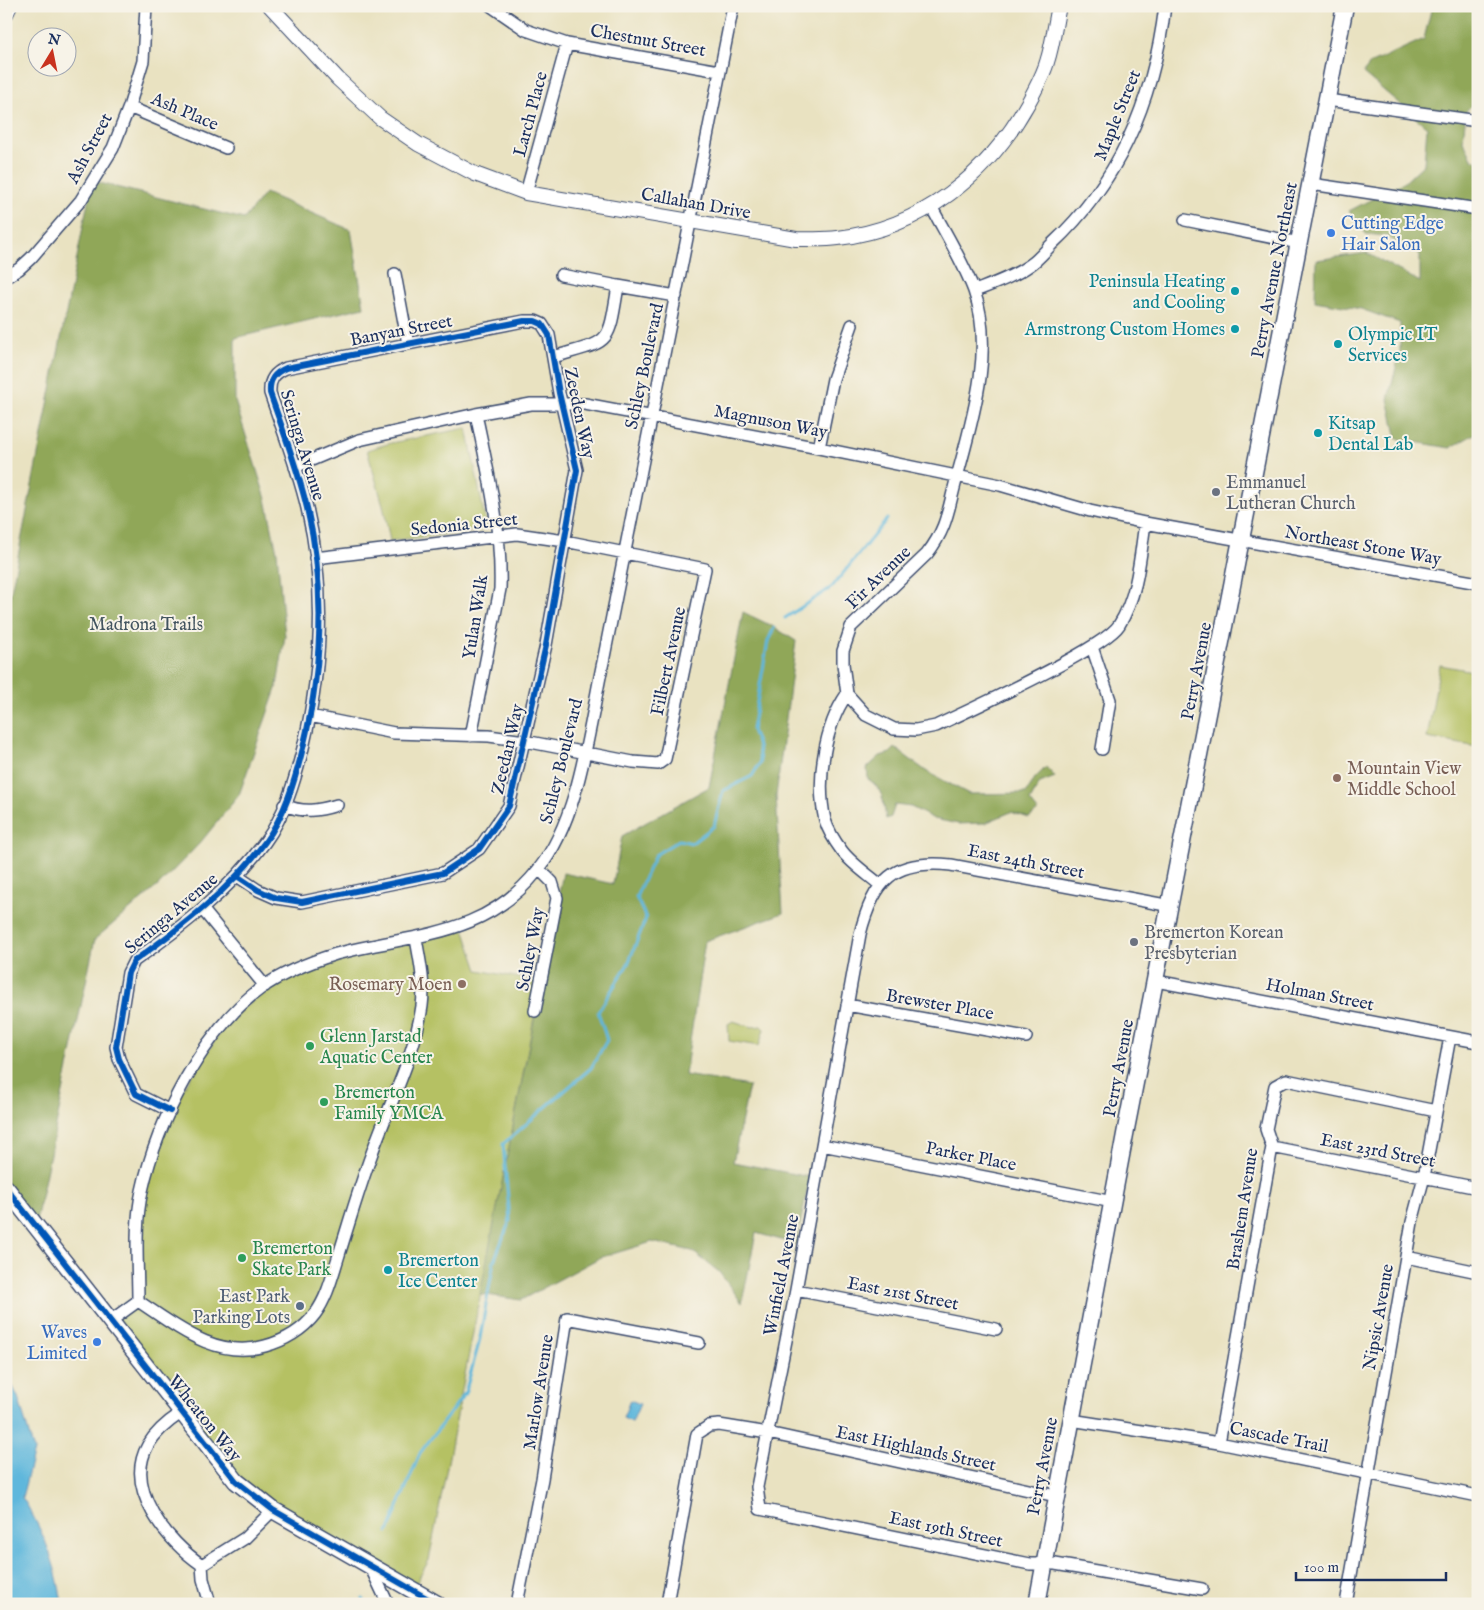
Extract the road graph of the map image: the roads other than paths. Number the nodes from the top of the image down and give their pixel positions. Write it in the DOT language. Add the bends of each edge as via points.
graph roads {
  1 [pos="10,6"];
  2 [pos="146,6"];
  3 [pos="270,6"];
  4 [pos="491,6"];
  5 [pos="733,6"];
  6 [pos="1059,6"];
  7 [pos="1165,6"];
  8 [pos="1345,6"];
  9 [pos="6,14"];
  10 [pos="567,44"];
  11 [pos="719,71"];
  12 [pos="1327,100"];
  13 [pos="129,106"];
  14 [pos="1478,122"];
  15 [pos="226,148"];
  16 [pos="1311,184"];
  17 [pos="526,193"];
  18 [pos="931,206"];
  19 [pos="1478,209"];
  20 [pos="1185,220"];
  21 [pos="689,221"];
  22 [pos="1299,243"];
  23 [pos="395,274"];
  24 [pos="561,275"];
  25 [pos="6,277"];
  26 [pos="618,286"];
  27 [pos="975,291"];
  28 [pos="676,296"];
  29 [pos="542,324"];
  30 [pos="852,325"];
  31 [pos="408,344"];
  32 [pos="552,357"];
  33 [pos="271,380"];
  34 [pos="563,403"];
  35 [pos="476,414"];
  36 [pos="652,416"];
  37 [pos="819,448"];
  38 [pos="295,467"];
  39 [pos="957,476"];
  40 [pos="1145,523"];
  41 [pos="499,536"];
  42 [pos="565,541"];
  43 [pos="1242,541"];
  44 [pos="624,552"];
  45 [pos="315,558"];
  46 [pos="705,569"];
  47 [pos="1478,584"];
  48 [pos="1092,647"];
  49 [pos="847,694"];
  50 [pos="310,716"];
  51 [pos="471,736"];
  52 [pos="525,741"];
  53 [pos="1102,749"];
  54 [pos="584,753"];
  55 [pos="284,805"];
  56 [pos="337,805"];
  57 [pos="539,869"];
  58 [pos="237,876"];
  59 [pos="879,884"];
  60 [pos="1170,906"];
  61 [pos="203,910"];
  62 [pos="416,939"];
  63 [pos="1156,981"];
  64 [pos="265,986"];
  65 [pos="847,1005"];
  66 [pos="535,1011"];
  67 [pos="1026,1037"];
  68 [pos="1450,1037"];
  69 [pos="1478,1042"];
  70 [pos="1436,1111"];
  71 [pos="170,1112"];
  72 [pos="822,1145"];
  73 [pos="1272,1147"];
  74 [pos="1424,1177"];
  75 [pos="6,1188"];
  76 [pos="1478,1188"];
  77 [pos="1113,1202"];
  78 [pos="1406,1257"];
  79 [pos="1478,1272"];
  80 [pos="800,1291"];
  81 [pos="138,1301"];
  82 [pos="109,1322"];
  83 [pos="996,1329"];
  84 [pos="699,1343"];
  85 [pos="181,1412"];
  86 [pos="1071,1420"];
  87 [pos="768,1433"];
  88 [pos="1219,1443"];
  89 [pos="1368,1473"];
  90 [pos="1056,1496"];
  91 [pos="1478,1496"];
  92 [pos="273,1510"];
  93 [pos="369,1564"];
  94 [pos="1044,1564"];
  95 [pos="202,1566"];
  96 [pos="1202,1589"];
  97 [pos="210,1604"];
  98 [pos="388,1604"];
  99 [pos="437,1604"];
  100 [pos="517,1604"];
  101 [pos="667,1604"];
  102 [pos="1037,1604"];
  103 [pos="1346,1604"];
  1 -- 9 [label="street"];
  2 -- 13 [label="street, Ash Street" via="143,61"];
  3 -- 17 [label="street, Callahan Drive" via="338,79 380,118 418,144 475,174"];
  4 -- 10 [label="street, Chestnut Street" via="526,30"];
  5 -- 11 [label="street, Schley Boulevard"];
  6 -- 18 [label="street, Callahan Drive" via="1047,62 1014,127 977,172"];
  7 -- 27 [label="street, Maple Street" via="1152,82 1133,131 1111,174 1074,224 1030,265"];
  8 -- 12 [label="main road, Perry Avenue Northeast"];
  10 -- 11 [label="street, Chestnut Street"];
  10 -- 17 [label="street, Larch Place"];
  11 -- 21 [label="street, Schley Boulevard"];
  12 -- 14 [label="street"];
  12 -- 16 [label="main road, Perry Avenue Northeast"];
  13 -- 15 [label="street, Ash Place"];
  13 -- 25 [label="street, Ash Street" via="113,148 81,200 31,258"];
  16 -- 19 [label="street"];
  16 -- 22 [label="main road, Perry Avenue Northeast"];
  17 -- 21 [label="street, Callahan Drive"];
  18 -- 21 [label="street, Callahan Drive" via="882,228 838,238 796,239"];
  18 -- 27 [label="street, Fir Avenue"];
  20 -- 22 [label="street"];
  21 -- 28 [label="street, Schley Boulevard"];
  22 -- 43 [label="main road, Perry Avenue Northeast"];
  23 -- 31 [label="street"];
  24 -- 26 [label="street"];
  26 -- 28 [label="street"];
  26 -- 32 [label="street" via="609,331 602,341 590,348"];
  27 -- 39 [label="street, Fir Avenue" via="982,328 981,374"];
  28 -- 36 [label="street, Schley Boulevard"];
  29 -- 31 [label="street, Banyan Street" via="524,321"];
  29 -- 32 [label="street, Zeeden Way" via="549,335"];
  30 -- 37 [label="street" via="833,379"];
  31 -- 33 [label="street, Banyan Street" via="286,368"];
  32 -- 34 [label="street, Zeeden Way"];
  33 -- 38 [label="street, Seringa Avenue" via="270,393"];
  34 -- 35 [label="street, Magnuson Way" via="531,404"];
  34 -- 36 [label="street, Magnuson Way" via="601,406"];
  34 -- 42 [label="street, Zeeden Way" via="577,470"];
  35 -- 38 [label="street, Magnuson Way" via="359,440"];
  35 -- 41 [label="street, Yulan Walk"];
  36 -- 37 [label="street, Magnuson Way"];
  36 -- 44 [label="street, Schley Boulevard"];
  37 -- 39 [label="street, Magnuson Way"];
  38 -- 45 [label="street, Seringa Avenue" via="307,508"];
  39 -- 40 [label="street, Magnuson Way"];
  39 -- 49 [label="street, Fir Avenue" via="950,510 938,541 851,627 843,651"];
  40 -- 43 [label="street, Magnuson Way"];
  40 -- 48 [label="street" via="1135,588 1128,608 1118,627"];
  41 -- 42 [label="street, Sedonia Street" via="517,534"];
  41 -- 45 [label="street, Sedonia Street"];
  41 -- 51 [label="street, Yulan Walk" via="500,589"];
  42 -- 44 [label="street, Sedonia Street"];
  42 -- 52 [label="street, Zeedan Way"];
  43 -- 47 [label="street, Northeast Stone Way"];
  43 -- 60 [label="main road, Perry Avenue"];
  44 -- 46 [label="street, Sedonia Street"];
  44 -- 54 [label="street, Schley Boulevard"];
  45 -- 50 [label="street, Seringa Avenue" via="320,598 319,651"];
  46 -- 54 [label="street, Filbert Avenue" via="664,761 647,764"];
  48 -- 49 [label="street" via="943,722 916,730 894,729 866,715"];
  48 -- 53 [label="street" via="1110,700"];
  49 -- 59 [label="street" via="832,725 825,755 822,793 826,822 842,852"];
  50 -- 51 [label="street" via="394,733"];
  50 -- 55 [label="street, Seringa Avenue" via="294,781"];
  51 -- 52 [label="street"];
  52 -- 54 [label="street"];
  52 -- 58 [label="street, Zeedan Way" via="509,806 479,849 442,873 302,902 276,898"];
  54 -- 57 [label="street, Schley Boulevard" via="565,825"];
  55 -- 56 [label="street" via="303,811"];
  55 -- 58 [label="street, Seringa Avenue" via="266,842"];
  57 -- 62 [label="street, Schley Boulevard" via="516,893 473,921"];
  57 -- 66 [label="street, Schley Way" via="552,882 557,898"];
  58 -- 61 [label="street, Seringa Avenue"];
  59 -- 60 [label="street, East 24th Street" via="904,868 926,862"];
  59 -- 65 [label="street, Winfield Avenue" via="866,909"];
  60 -- 63 [label="main road, Perry Avenue"];
  61 -- 64 [label="street"];
  61 -- 71 [label="street, Seringa Avenue" via="132,964 119,1024 116,1047 136,1094"];
  62 -- 64 [label="street, Schley Boulevard" via="337,954 300,967"];
  62 -- 81 [label="street" via="423,984 420,1019 371,1154 328,1289 316,1313 283,1340 260,1348 235,1349 214,1346 196,1338"];
  63 -- 68 [label="street, Holman Street"];
  63 -- 77 [label="main road, Perry Avenue"];
  64 -- 71 [label="street, Schley Boulevard" via="216,1034 198,1059"];
  65 -- 67 [label="street, Brewster Place"];
  65 -- 72 [label="street, Winfield Avenue"];
  68 -- 69 [label="street, Holman Street"];
  68 -- 70 [label="street, Nipsic Avenue"];
  70 -- 73 [label="street, Brashem Avenue" via="1286,1080 1275,1086 1266,1129"];
  70 -- 74 [label="street, Nipsic Avenue"];
  71 -- 81 [label="street, Schley Boulevard" via="142,1192 138,1224"];
  72 -- 77 [label="street, Parker Place"];
  72 -- 80 [label="street, Winfield Avenue"];
  73 -- 74 [label="street, East 23rd Street"];
  73 -- 88 [label="street, Brashem Avenue"];
  74 -- 76 [label="street, East 23rd Street"];
  74 -- 78 [label="street, Nipsic Avenue"];
  75 -- 82 [label="main road, Wheaton Way"];
  77 -- 86 [label="main road, Perry Avenue"];
  78 -- 79 [label="street"];
  78 -- 89 [label="street, Nipsic Avenue"];
  80 -- 83 [label="street, East 21st Street"];
  80 -- 87 [label="street, Winfield Avenue"];
  81 -- 82 [label="street"];
  82 -- 85 [label="main road, Wheaton Way"];
  84 -- 100 [label="street, Marlow Avenue" via="567,1318 542,1479"];
  85 -- 92 [label="main road, Wheaton Way" via="236,1481"];
  85 -- 95 [label="street" via="161,1427 147,1445 142,1479 149,1510 181,1549"];
  86 -- 88 [label="street, Cascade Trail"];
  86 -- 90 [label="main road, Perry Avenue"];
  87 -- 90 [label="street, East Highlands Street"];
  87 -- 94 [label="street, East 19th Street" via="757,1487 760,1509"];
  87 -- 101 [label="street" via="719,1425 709,1426 698,1434"];
  88 -- 89 [label="street, Cascade Trail"];
  89 -- 91 [label="street, Cascade Trail"];
  89 -- 103 [label="street, Nipsic Avenue"];
  90 -- 94 [label="main road, Perry Avenue"];
  92 -- 93 [label="main road, Wheaton Way"];
  92 -- 95 [label="street" via="245,1538"];
  93 -- 98 [label="street"];
  93 -- 99 [label="main road, Wheaton Way"];
  94 -- 96 [label="street, East 19th Street"];
  94 -- 102 [label="main road, Perry Avenue"];
  95 -- 97 [label="street"];
}
